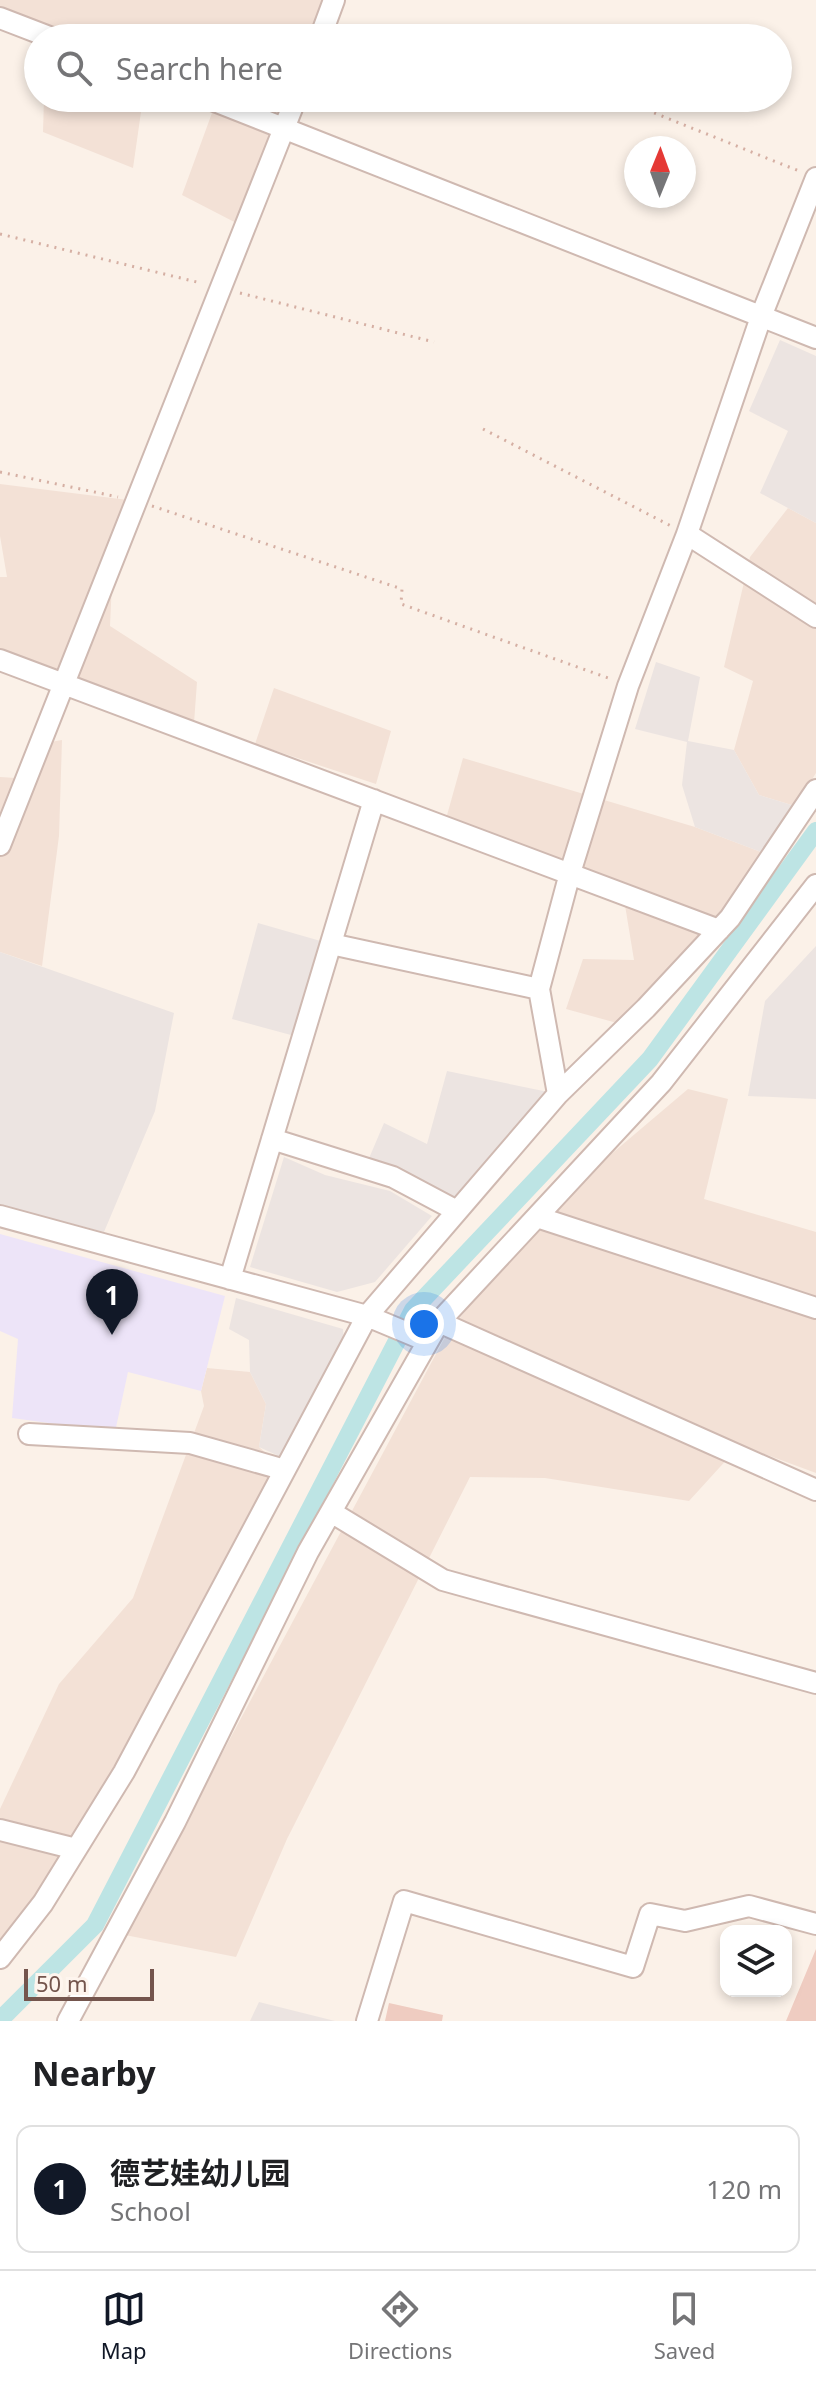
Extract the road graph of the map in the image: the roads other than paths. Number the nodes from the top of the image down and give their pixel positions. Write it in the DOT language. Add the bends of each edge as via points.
graph roads {
  1 [pos="334,0"];
  2 [pos="0,18"];
  3 [pos="325,24"];
  4 [pos="24,27"];
  5 [pos="243,112"];
  6 [pos="290,112"];
  7 [pos="284,128"];
  8 [pos="809,175"];
  9 [pos="762,314"];
  10 [pos="816,338"];
  11 [pos="687,534"];
  12 [pos="816,617"];
  13 [pos="0,660"];
  14 [pos="62,683"];
  15 [pos="816,790"];
  16 [pos="374,800"];
  17 [pos="0,845"];
  18 [pos="570,873"];
  19 [pos="816,885"];
  20 [pos="719,930"];
  21 [pos="331,944"];
  22 [pos="539,989"];
  23 [pos="558,1094"];
  24 [pos="272,1139"];
  25 [pos="457,1211"];
  26 [pos="0,1216"];
  27 [pos="537,1217"];
  28 [pos="230,1279"];
  29 [pos="816,1308"];
  30 [pos="367,1316"];
  31 [pos="439,1322"];
  32 [pos="427,1341"];
  33 [pos="29,1434"];
  34 [pos="285,1470"];
  35 [pos="816,1490"];
  36 [pos="331,1512"];
  37 [pos="816,1683"];
  38 [pos="0,1830"];
  39 [pos="76,1849"];
  40 [pos="816,1924"];
  41 [pos="0,1958"];
  42 [pos="68,2021"];
  43 [pos="367,2021"];
  1 -- 3 [label="street"];
  2 -- 4 [label="street"];
  5 -- 7 [label="street"];
  6 -- 7 [label="street"];
  7 -- 9 [label="street"];
  7 -- 14 [label="street"];
  8 -- 9 [label="street"];
  9 -- 10 [label="street"];
  9 -- 11 [label="street"];
  11 -- 12 [label="street"];
  11 -- 18 [label="street" via="628,686"];
  13 -- 14 [label="street"];
  14 -- 16 [label="street"];
  14 -- 17 [label="street"];
  15 -- 20 [label="street"];
  16 -- 18 [label="street"];
  16 -- 21 [label="street"];
  18 -- 20 [label="street"];
  18 -- 22 [label="street"];
  19 -- 27 [label="street" via="661,1083"];
  20 -- 23 [label="street"];
  21 -- 22 [label="street"];
  21 -- 24 [label="street"];
  22 -- 23 [label="street"];
  23 -- 25 [label="street"];
  24 -- 25 [label="street" via="393,1177"];
  24 -- 28 [label="street"];
  25 -- 30 [label="street"];
  26 -- 28 [label="street"];
  27 -- 29 [label="street"];
  27 -- 31 [label="street"];
  28 -- 30 [label="street"];
  30 -- 32 [label="street"];
  30 -- 34 [label="street"];
  31 -- 32 [label="street"];
  31 -- 35 [label="street"];
  32 -- 36 [label="street"];
  33 -- 34 [label="street" via="190,1443"];
  34 -- 39 [label="street" via="124,1772"];
  36 -- 37 [label="street" via="443,1580"];
  36 -- 42 [label="street"];
  38 -- 39 [label="street"];
  39 -- 41 [label="street"];
  40 -- 43 [label="street" via="749,1906 685,1921 650,1914 633,1967 404,1901"];
}
